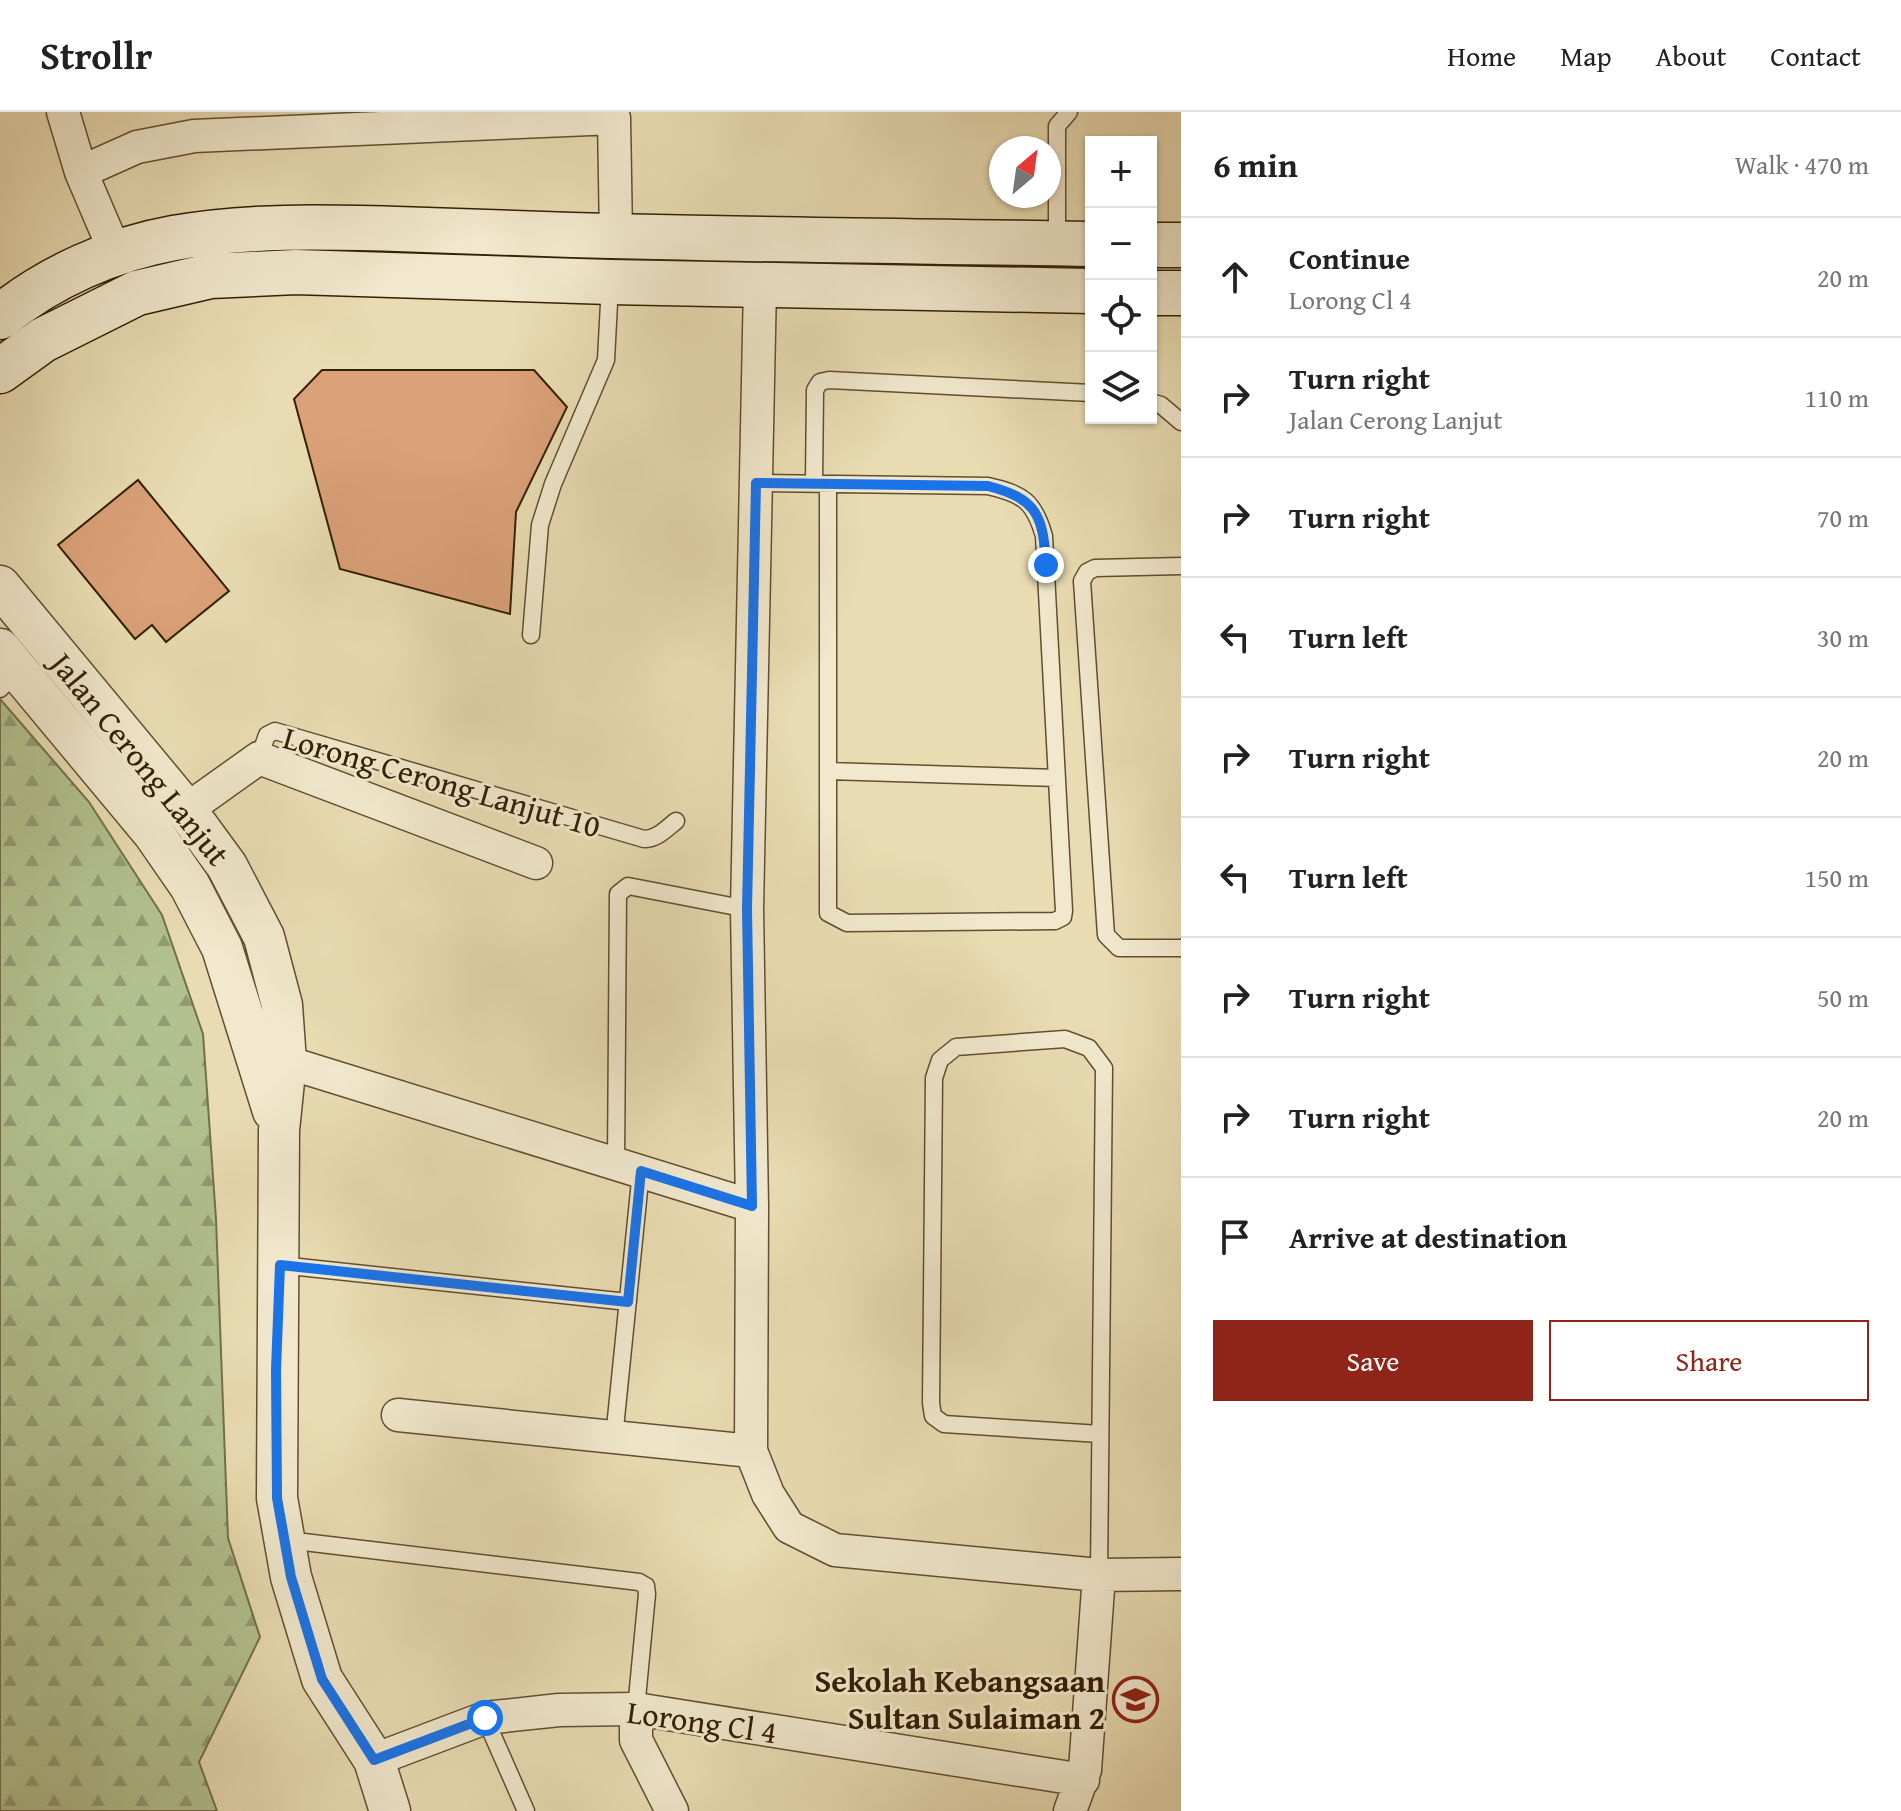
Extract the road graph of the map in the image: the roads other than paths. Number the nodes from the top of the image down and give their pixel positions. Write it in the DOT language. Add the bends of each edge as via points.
graph roads {
  1 [pos="63,112"];
  2 [pos="1069,112"];
  3 [pos="614,115"];
  4 [pos="81,172"];
  5 [pos="616,236"];
  6 [pos="1074,244"];
  7 [pos="1157,245"];
  8 [pos="1181,245"];
  9 [pos="116,254"];
  10 [pos="610,282"];
  11 [pos="760,285"];
  12 [pos="1085,291"];
  13 [pos="1157,293"];
  14 [pos="1181,293"];
  15 [pos="0,317"];
  16 [pos="0,371"];
  17 [pos="1085,393"];
  18 [pos="1157,404"];
  19 [pos="1181,422"];
  20 [pos="756,483"];
  21 [pos="821,484"];
  22 [pos="1181,566"];
  23 [pos="0,586"];
  24 [pos="531,635"];
  25 [pos="6,670"];
  26 [pos="259,758"];
  27 [pos="828,771"];
  28 [pos="1057,778"];
  29 [pos="186,810"];
  30 [pos="676,821"];
  31 [pos="536,863"];
  32 [pos="747,909"];
  33 [pos="1181,948"];
  34 [pos="286,1062"];
  35 [pos="279,1130"];
  36 [pos="629,1167"];
  37 [pos="752,1206"];
  38 [pos="280,1265"];
  39 [pos="628,1302"];
  40 [pos="398,1415"];
  41 [pos="1100,1434"];
  42 [pos="614,1438"];
  43 [pos="751,1451"];
  44 [pos="285,1540"];
  45 [pos="1181,1574"];
  46 [pos="1099,1575"];
  47 [pos="636,1709"];
  48 [pos="485,1718"];
  49 [pos="374,1760"];
  50 [pos="1083,1780"];
  51 [pos="390,1811"];
  52 [pos="526,1811"];
  53 [pos="672,1811"];
  54 [pos="1070,1811"];
  1 -- 4 [label="street"];
  2 -- 6 [label="lane" via="1057,126"];
  3 -- 4 [label="street" via="194,136 137,147"];
  3 -- 5 [label="street"];
  4 -- 9 [label="street"];
  5 -- 6 [label="main road"];
  5 -- 9 [label="main road" via="295,226 172,238"];
  7 -- 8 [label="main road"];
  9 -- 15 [label="main road" via="63,276"];
  10 -- 11 [label="main road"];
  10 -- 16 [label="main road" via="296,272 210,276 137,293 43,340"];
  10 -- 24 [label="lane" via="606,360 540,525"];
  11 -- 12 [label="main road"];
  11 -- 20 [label="street"];
  13 -- 14 [label="main road"];
  17 -- 21 [label="lane" via="820,382 815,390"];
  18 -- 19 [label="lane"];
  20 -- 21 [label="lane"];
  20 -- 32 [label="street"];
  21 -- 27 [label="lane"];
  21 -- 28 [label="lane" via="988,486 1015,492 1038,513 1044,536"];
  22 -- 33 [label="lane" via="1095,568 1082,581 1106,935 1119,948"];
  23 -- 29 [label="street, Jalan Cerong Lanjut"];
  25 -- 35 [label="street, Jalan Cerong Lanjut" via="154,834 190,886 222,948"];
  26 -- 29 [label="street, Lorong Cerong Lanjut 10"];
  26 -- 30 [label="lane, Lorong Cerong Lanjut 10" via="267,735 275,731 644,839"];
  26 -- 31 [label="street"];
  27 -- 28 [label="lane"];
  27 -- 28 [label="lane" via="828,913 847,923 1063,917"];
  29 -- 34 [label="street, Jalan Cerong Lanjut" via="227,866 264,937 282,1005"];
  32 -- 36 [label="lane" via="628,886 618,894"];
  32 -- 37 [label="street"];
  34 -- 35 [label="street, Jalan Cerong Lanjut"];
  34 -- 36 [label="street"];
  35 -- 38 [label="street, Jalan Cerong Lanjut"];
  36 -- 37 [label="street"];
  36 -- 39 [label="lane"];
  37 -- 43 [label="street"];
  38 -- 39 [label="lane"];
  38 -- 44 [label="street, Jalan Cerong Lanjut" via="277,1498"];
  39 -- 42 [label="lane"];
  40 -- 42 [label="street"];
  41 -- 41 [label="lane" via="1104,1068 1089,1048 1065,1039 956,1047 940,1060 934,1078 933,1416 944,1424"];
  41 -- 46 [label="lane"];
  42 -- 43 [label="street"];
  43 -- 46 [label="street" via="768,1494 789,1527 835,1550"];
  44 -- 47 [label="lane" via="639,1582 647,1594"];
  44 -- 49 [label="street, Jalan Cerong Lanjut" via="322,1679"];
  45 -- 46 [label="street"];
  46 -- 50 [label="street"];
  47 -- 48 [label="street, Lorong Cl 4"];
  47 -- 50 [label="street, Lorong Cl 4"];
  47 -- 53 [label="street" via="636,1740"];
  48 -- 49 [label="street, Lorong Cl 4"];
  48 -- 52 [label="lane"];
  49 -- 51 [label="street, Jalan Cerong Lanjut"];
  50 -- 54 [label="street"];
}
